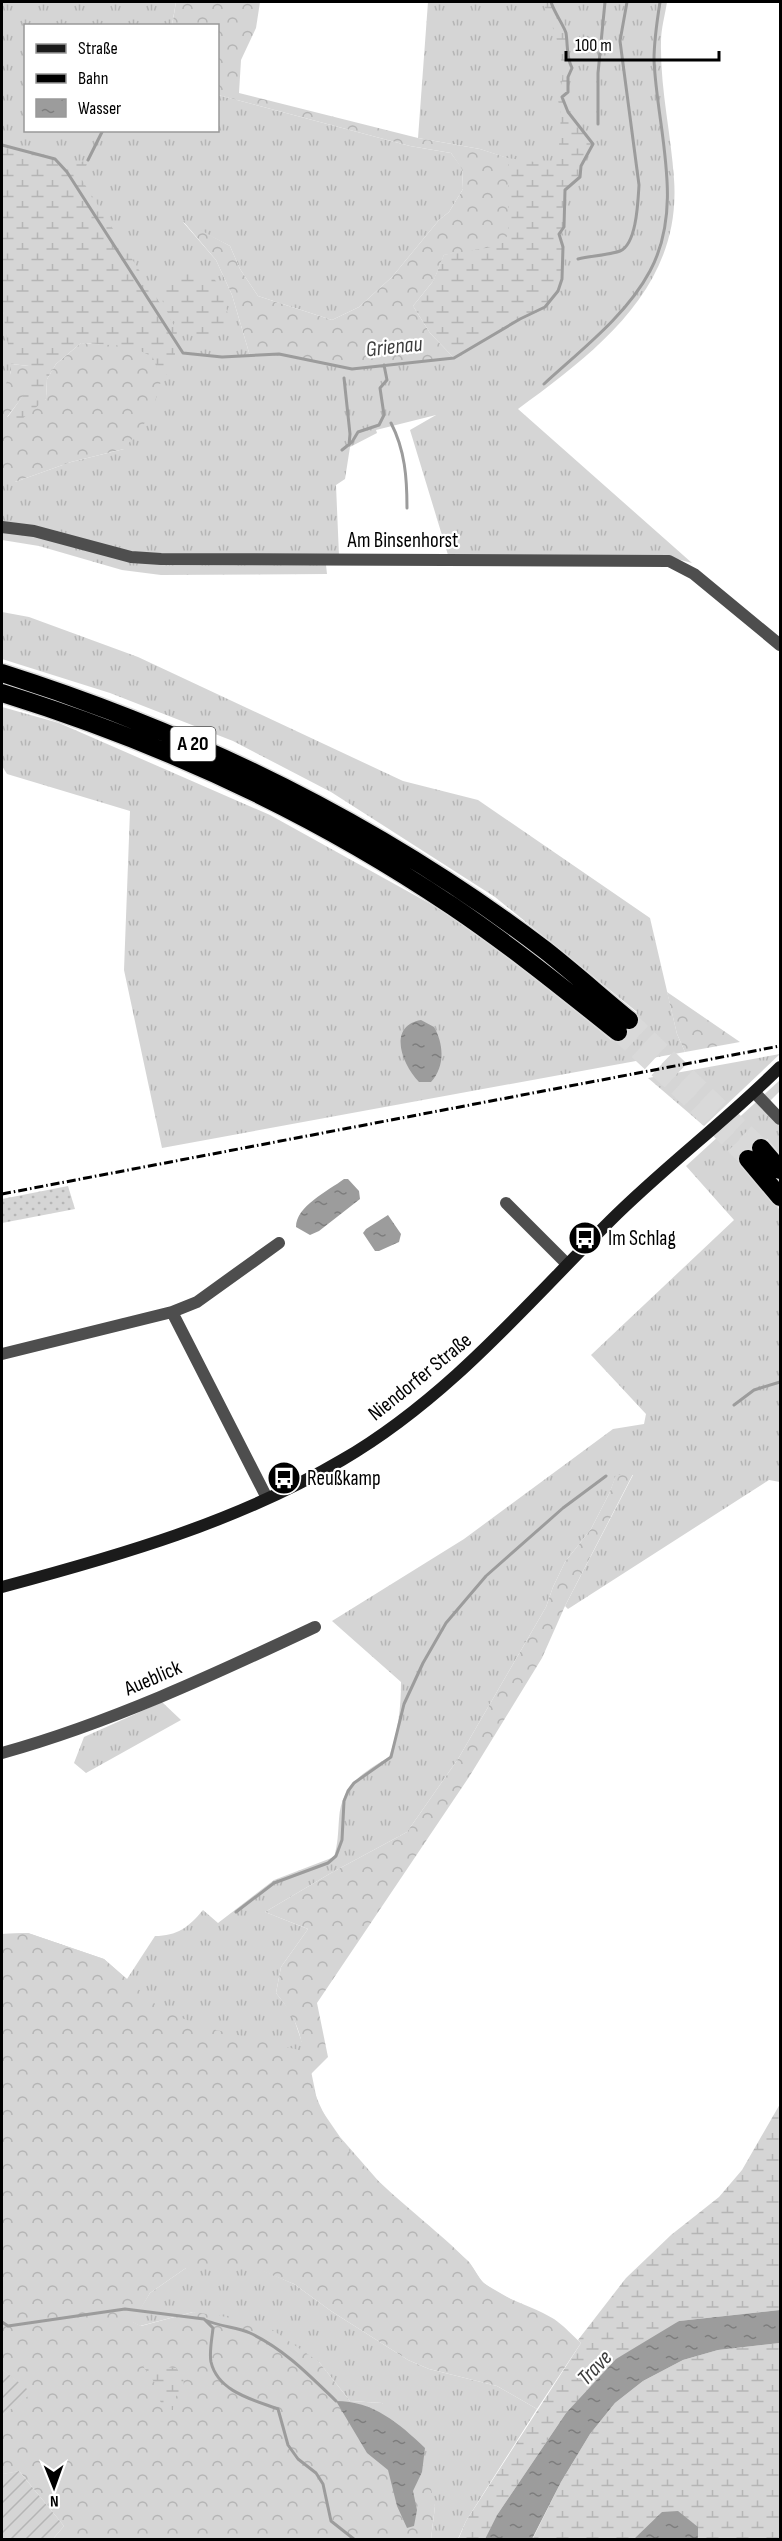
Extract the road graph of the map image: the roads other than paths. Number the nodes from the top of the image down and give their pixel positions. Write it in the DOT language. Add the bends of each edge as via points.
graph roads {
  1 [pos="2,527"];
  2 [pos="780,645"];
  3 [pos="2,673"];
  4 [pos="2,693"];
  5 [pos="780,1067"];
  6 [pos="755,1093"];
  7 [pos="780,1119"];
  8 [pos="780,1170"];
  9 [pos="780,1197"];
  10 [pos="506,1203"];
  11 [pos="279,1243"];
  12 [pos="567,1264"];
  13 [pos="172,1312"];
  14 [pos="2,1354"];
  15 [pos="267,1498"];
  16 [pos="2,1587"];
  17 [pos="315,1627"];
  18 [pos="2,1753"];
  1 -- 2 [label="street, Am Binsenhorst" via="34,531 123,556 162,559 669,561 694,574"];
  3 -- 4 [label="highway, A 20" via="184,740 298,793 376,836 545,951 623,1026 451,906 287,809 144,743"];
  5 -- 6 [label="main road, Niendorfer Straße"];
  6 -- 7 [label="street"];
  6 -- 12 [label="main road, Niendorfer Straße" via="612,1219"];
  8 -- 9 [label="highway" via="755,1154"];
  10 -- 12 [label="street"];
  11 -- 13 [label="street" via="197,1302"];
  12 -- 15 [label="main road, Niendorfer Straße" via="479,1356 396,1424 342,1461"];
  13 -- 14 [label="street"];
  13 -- 15 [label="street"];
  15 -- 16 [label="main road, Niendorfer Straße" via="152,1545"];
  17 -- 18 [label="street, Aueblick" via="62,1737"];
}
